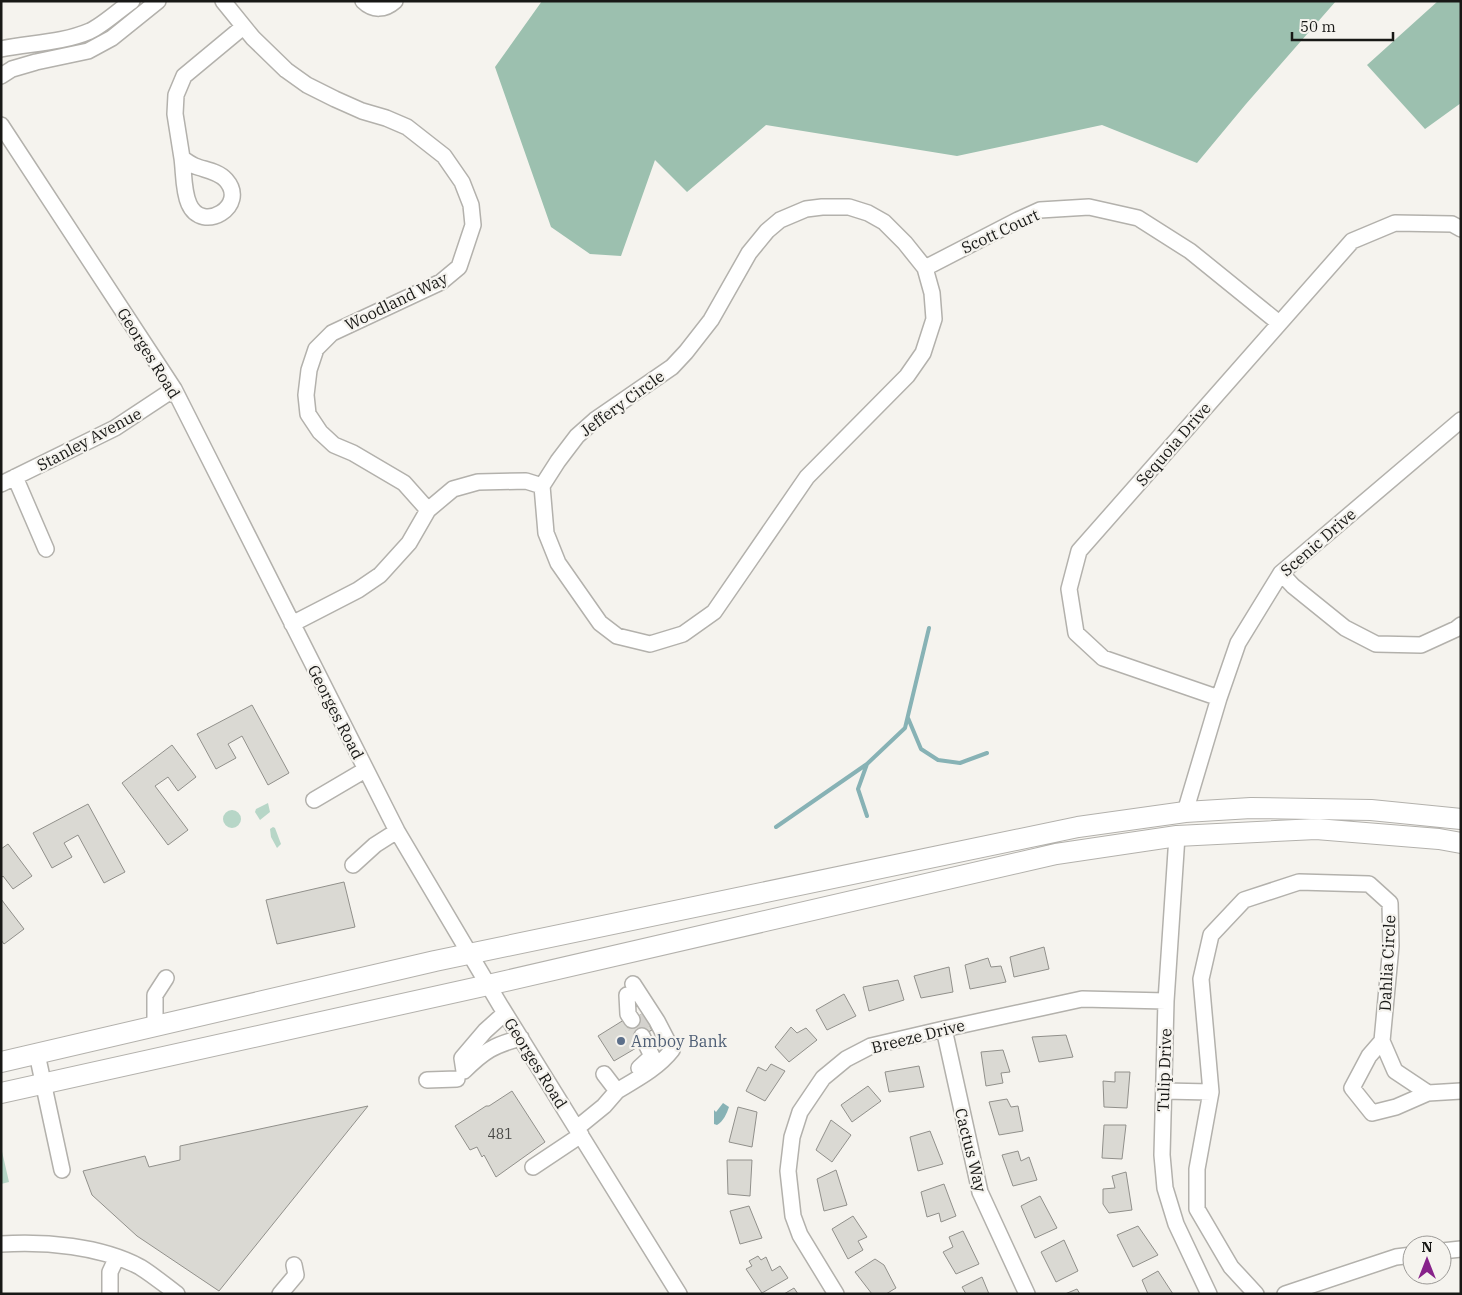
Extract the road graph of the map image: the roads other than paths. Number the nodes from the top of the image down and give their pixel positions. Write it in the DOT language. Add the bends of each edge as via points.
graph roads {
  1 [pos="132,1"];
  2 [pos="158,1"];
  3 [pos="223,1"];
  4 [pos="363,1"];
  5 [pos="395,1"];
  6 [pos="248,33"];
  7 [pos="1,49"];
  8 [pos="1,76"];
  9 [pos="1,125"];
  10 [pos="182,158"];
  11 [pos="1461,230"];
  12 [pos="925,268"];
  13 [pos="1279,323"];
  14 [pos="174,389"];
  15 [pos="1461,420"];
  16 [pos="8,481"];
  17 [pos="542,486"];
  18 [pos="428,510"];
  19 [pos="46,548"];
  20 [pos="1280,573"];
  21 [pos="292,624"];
  22 [pos="1461,625"];
  23 [pos="1219,698"];
  24 [pos="365,770"];
  25 [pos="314,800"];
  26 [pos="1185,812"];
  27 [pos="1461,820"];
  28 [pos="397,831"];
  29 [pos="1177,836"];
  30 [pos="1461,843"];
  31 [pos="352,865"];
  32 [pos="470,954"];
  33 [pos="166,978"];
  34 [pos="488,985"];
  35 [pos="1166,1001"];
  36 [pos="505,1013"];
  37 [pos="635,1018"];
  38 [pos="155,1027"];
  39 [pos="944,1028"];
  40 [pos="522,1038"];
  41 [pos="1382,1041"];
  42 [pos="37,1054"];
  43 [pos="664,1060"];
  44 [pos="1,1062"];
  45 [pos="457,1079"];
  46 [pos="427,1080"];
  47 [pos="611,1082"];
  48 [pos="44,1084"];
  49 [pos="1164,1091"];
  50 [pos="1461,1091"];
  51 [pos="1211,1092"];
  52 [pos="1,1093"];
  53 [pos="1428,1093"];
  54 [pos="579,1132"];
  55 [pos="534,1167"];
  56 [pos="62,1170"];
  57 [pos="1,1244"];
  58 [pos="1402,1256"];
  59 [pos="117,1257"];
  60 [pos="294,1265"];
  61 [pos="110,1294"];
  62 [pos="177,1294"];
  63 [pos="280,1294"];
  64 [pos="680,1294"];
  65 [pos="836,1294"];
  66 [pos="1027,1294"];
  67 [pos="1209,1294"];
  68 [pos="1256,1294"];
  69 [pos="1285,1294"];
  1 -- 7 [label="street" via="92,30 66,39"];
  2 -- 8 [label="street" via="112,38 88,51 36,62"];
  3 -- 6 [label="street, Woodland Way"];
  4 -- 5 [label="street" via="375,9 383,9"];
  6 -- 10 [label="street" via="184,76 176,95 175,114"];
  6 -- 18 [label="street, Woodland Way" via="286,70 307,85 335,100 407,127 444,156 462,182 471,205 473,225 459,266 441,282 332,333 316,349 308,370 308,414 320,432 334,445 404,483"];
  9 -- 14 [label="street, Georges Road"];
  11 -- 13 [label="street, Sequoia Drive" via="1452,224 1395,223 1352,241"];
  12 -- 13 [label="street, Scott Court" via="1040,210 1089,207 1138,218 1190,251"];
  12 -- 17 [label="street, Jeffery Circle" via="884,222 868,213 849,207 822,207 806,209 780,220 750,253 711,320 686,352 672,366 577,436"];
  12 -- 17 [label="street, Jeffery Circle" via="932,293 934,319 923,353 907,376 807,476 714,612 683,634 650,644 617,636 600,623 558,563 546,533"];
  13 -- 23 [label="street, Sequoia Drive" via="1079,551 1069,589 1076,633 1103,658"];
  14 -- 16 [label="street, Stanley Avenue" via="116,428"];
  14 -- 21 [label="street, Georges Road"];
  15 -- 20 [label="street, Scenic Drive"];
  16 -- 19 [label="street"];
  17 -- 18 [label="street" via="526,481 478,482 453,489"];
  18 -- 21 [label="street" via="410,543 380,575"];
  20 -- 22 [label="street" via="1345,628 1376,644 1421,644"];
  20 -- 23 [label="street, Scenic Drive" via="1238,643"];
  21 -- 24 [label="street, Georges Road"];
  23 -- 26 [label="street, Scenic Drive"];
  24 -- 25 [label="street"];
  24 -- 28 [label="street, Georges Road"];
  26 -- 27 [label="main road" via="1251,808 1371,810"];
  26 -- 32 [label="main road" via="1078,827"];
  28 -- 31 [label="street"];
  28 -- 32 [label="street, Georges Road"];
  29 -- 30 [label="main road" via="1316,829"];
  29 -- 34 [label="main road" via="1056,854"];
  29 -- 35 [label="street, Tulip Drive"];
  32 -- 34 [label="street, Georges Road"];
  32 -- 38 [label="main road"];
  33 -- 38 [label="street" via="155,994"];
  34 -- 36 [label="street, Georges Road"];
  34 -- 48 [label="main road"];
  35 -- 39 [label="street, Breeze Drive" via="1082,999"];
  35 -- 49 [label="street, Tulip Drive"];
  36 -- 40 [label="street, Georges Road"];
  36 -- 40 [label="street" via="462,1058 464,1072 497,1044"];
  37 -- 43 [label="street" via="628,1014 630,990 662,1043"];
  38 -- 42 [label="main road"];
  39 -- 65 [label="street, Breeze Drive" via="871,1046 846,1059 823,1078 800,1112 792,1137 788,1171 793,1216 800,1234"];
  39 -- 66 [label="street, Cactus Way" via="980,1192"];
  40 -- 54 [label="street, Georges Road"];
  41 -- 51 [label="street, Dahlia Circle" via="1391,946 1390,903 1369,884 1299,882 1244,900 1211,936 1201,979"];
  41 -- 53 [label="street, Dahlia Circle" via="1395,1071"];
  41 -- 53 [label="street" via="1369,1056 1352,1088 1372,1113"];
  42 -- 44 [label="main road"];
  42 -- 48 [label="street"];
  43 -- 47 [label="street"];
  43 -- 47 [label="street" via="645,1034 652,1056 637,1069"];
  45 -- 46 [label="street"];
  47 -- 54 [label="street" via="604,1106"];
  48 -- 52 [label="main road"];
  48 -- 56 [label="street"];
  49 -- 51 [label="street"];
  49 -- 67 [label="street, Tulip Drive" via="1162,1155 1165,1188 1176,1224"];
  50 -- 53 [label="street"];
  51 -- 68 [label="street, Dahlia Circle" via="1197,1169 1197,1209 1231,1267"];
  54 -- 55 [label="street"];
  54 -- 64 [label="street, Georges Road"];
  57 -- 59 [label="street" via="64,1246"];
  58 -- 69 [label="street"];
  59 -- 61 [label="street" via="110,1272"];
  59 -- 62 [label="street" via="140,1268"];
  60 -- 63 [label="street" via="296,1275"];
}
